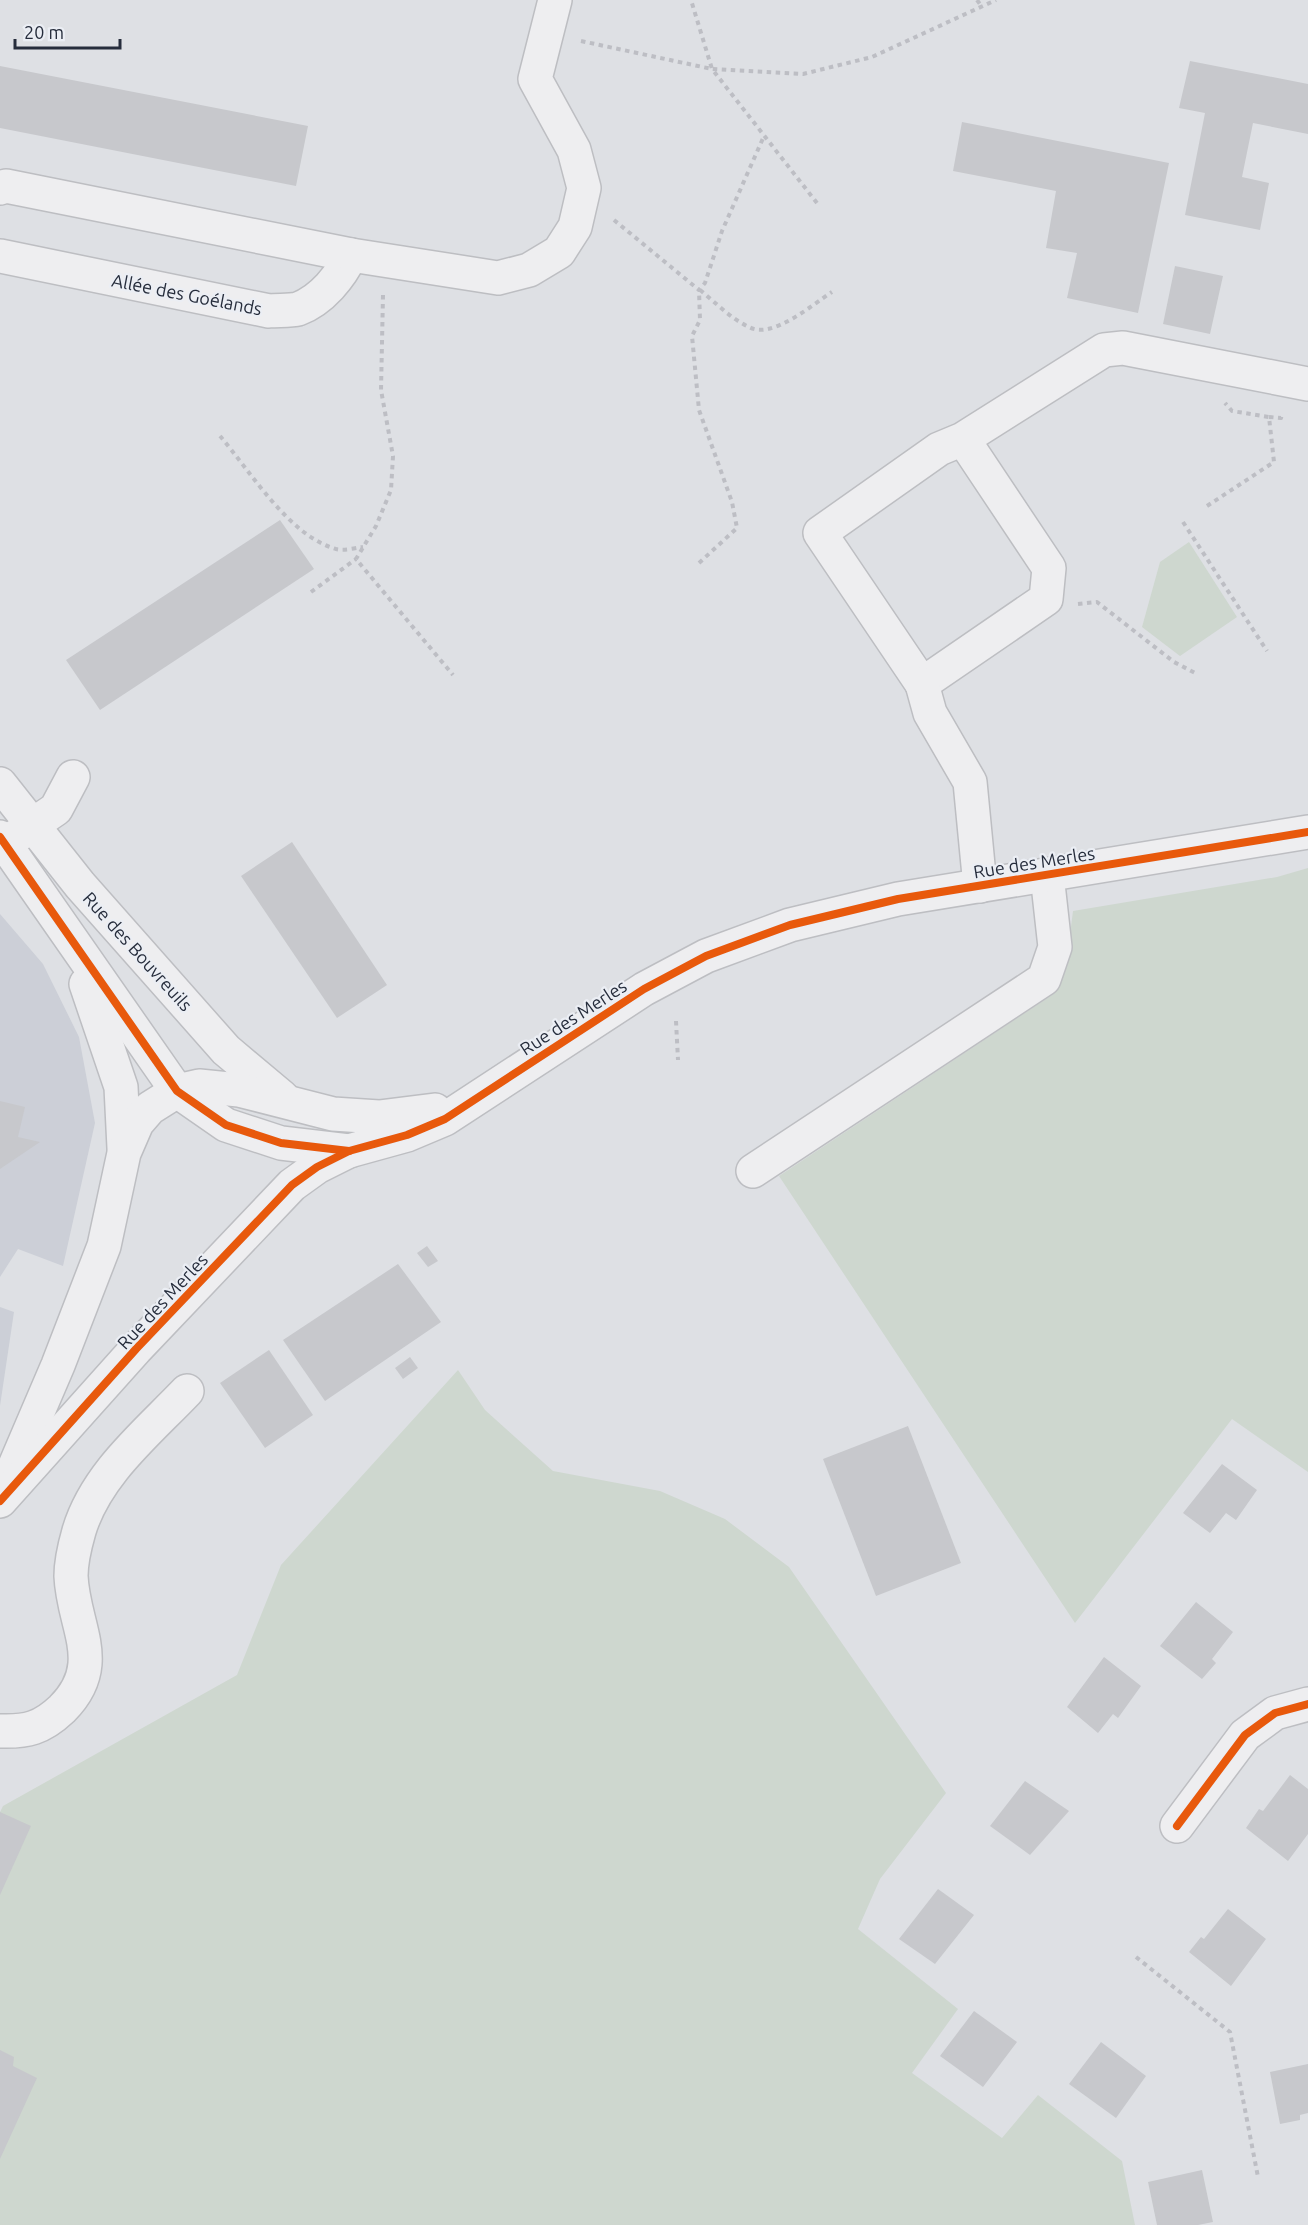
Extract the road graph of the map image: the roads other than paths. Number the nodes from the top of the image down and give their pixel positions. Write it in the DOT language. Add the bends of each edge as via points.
graph roads {
  1 [pos="555,0"];
  2 [pos="0,188"];
  3 [pos="351,255"];
  4 [pos="0,256"];
  5 [pos="1308,384"];
  6 [pos="963,439"];
  7 [pos="922,684"];
  8 [pos="73,777"];
  9 [pos="0,784"];
  10 [pos="33,824"];
  11 [pos="1308,832"];
  12 [pos="3,840"];
  13 [pos="1047,875"];
  14 [pos="980,886"];
  15 [pos="67,936"];
  16 [pos="177,1092"];
  17 [pos="290,1104"];
  18 [pos="466,1106"];
  19 [pos="281,1143"];
  20 [pos="349,1151"];
  21 [pos="124,1153"];
  22 [pos="753,1171"];
  23 [pos="292,1185"];
  24 [pos="188,1391"];
  25 [pos="0,1501"];
  26 [pos="1308,1704"];
  27 [pos="0,1731"];
  28 [pos="1177,1826"];
  1 -- 3 [label="street" via="535,79 574,150 584,188 575,227 559,252 529,270 498,278"];
  2 -- 3 [label="street" via="6,186"];
  3 -- 4 [label="street, Allée des Goélands" via="342,273 323,292 297,309 269,311"];
  5 -- 6 [label="street" via="1123,348 1104,350"];
  6 -- 7 [label="street" via="1049,568 1046,599"];
  6 -- 7 [label="street" via="939,449 820,533"];
  7 -- 14 [label="street" via="930,713 970,782"];
  8 -- 10 [label="street" via="56,809"];
  9 -- 10 [label="street, Rue des Bouvreuils"];
  10 -- 12 [label="street"];
  10 -- 17 [label="street, Rue des Bouvreuils" via="80,885 226,1050"];
  11 -- 13 [label="street, Rue des Merles"];
  12 -- 15 [label="street"];
  13 -- 14 [label="street, Rue des Merles"];
  13 -- 22 [label="street" via="1055,947 1044,979"];
  14 -- 18 [label="street, Rue des Merles" via="898,899 790,925 706,956 644,989"];
  15 -- 16 [label="street"];
  15 -- 21 [label="street" via="121,1087"];
  16 -- 17 [label="street, Rue des Merles" via="199,1086 239,1090"];
  16 -- 19 [label="street" via="226,1125"];
  16 -- 21 [label="street" via="150,1108 137,1123"];
  17 -- 18 [label="street, Rue des Merles" via="333,1114 379,1117"];
  17 -- 19 [label="street"];
  18 -- 20 [label="street, Rue des Merles" via="406,1135"];
  19 -- 20 [label="street"];
  19 -- 23 [label="street"];
  20 -- 23 [label="street, Rue des Merles" via="316,1167"];
  21 -- 25 [label="street, Rue des Merles" via="104,1246"];
  23 -- 25 [label="street, Rue des Merles" via="136,1349"];
  24 -- 27 [label="street" via="123,1457 101,1485 79,1529 71,1577 86,1649 81,1684 69,1702 42,1724 23,1732"];
  26 -- 28 [label="street" via="1275,1713 1245,1735"];
}
